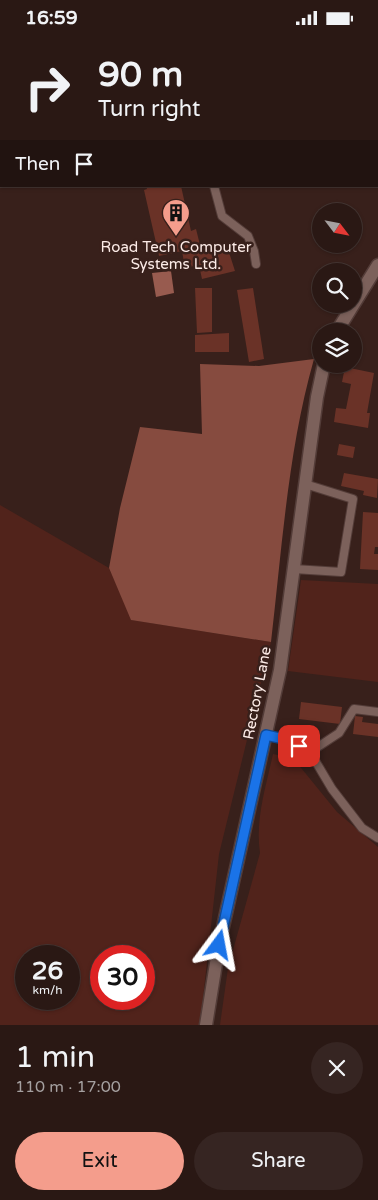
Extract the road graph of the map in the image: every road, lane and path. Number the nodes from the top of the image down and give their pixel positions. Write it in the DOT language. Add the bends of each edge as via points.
graph roads {
  1 [pos="214,187"];
  2 [pos="256,264"];
  3 [pos="378,265"];
  4 [pos="342,323"];
  5 [pos="322,373"];
  6 [pos="305,484"];
  7 [pos="294,569"];
  8 [pos="378,712"];
  9 [pos="266,735"];
  10 [pos="310,752"];
  11 [pos="378,839"];
  12 [pos="206,1025"];
  1 -- 2 [label="lane" via="222,216 248,236"];
  3 -- 4 [label="street"];
  5 -- 6 [label="street, Rectory Lane"];
  6 -- 7 [label="street, Rectory Lane"];
  6 -- 7 [label="lane" via="353,499 341,572"];
  7 -- 9 [label="street, Rectory Lane" via="280,670"];
  8 -- 10 [label="lane" via="354,709 339,733"];
  9 -- 10 [label="lane" via="288,740"];
  9 -- 12 [label="street, Rectory Lane" via="219,945"];
  10 -- 11 [label="lane" via="332,789 362,828"];
}
